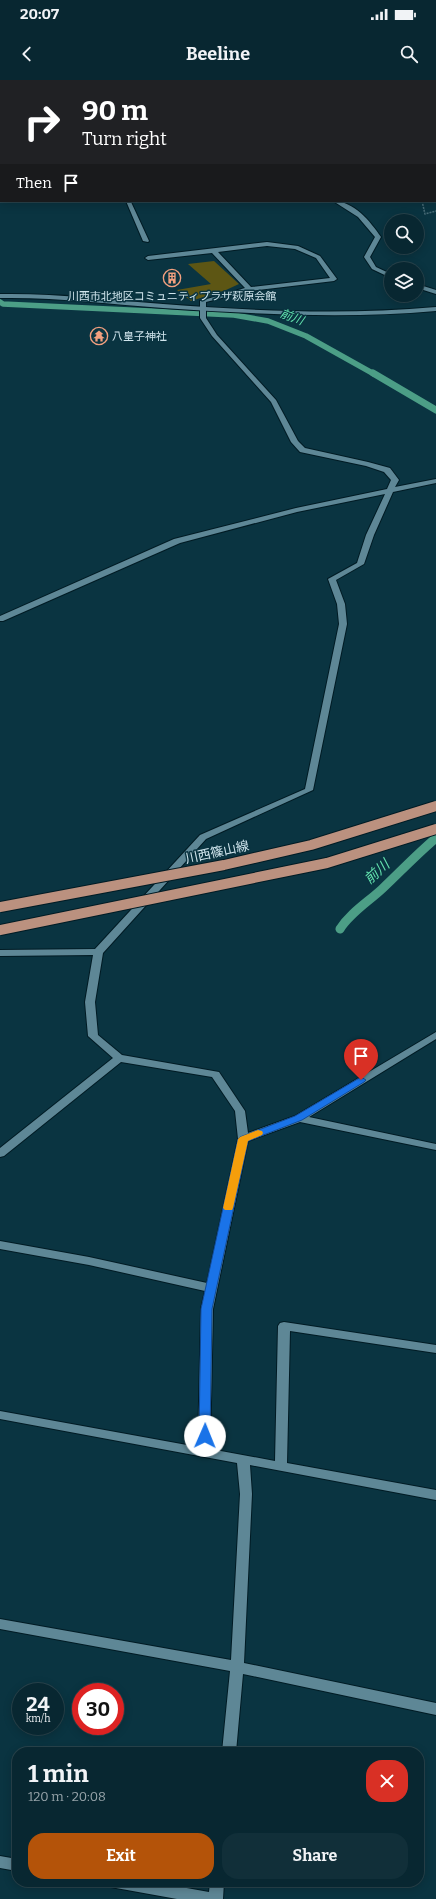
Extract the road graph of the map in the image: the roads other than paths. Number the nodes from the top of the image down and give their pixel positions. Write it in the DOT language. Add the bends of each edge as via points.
graph roads {
  1 [pos="128,202"];
  2 [pos="338,202"];
  3 [pos="146,241"];
  4 [pos="213,251"];
  5 [pos="148,258"];
  6 [pos="384,273"];
  7 [pos="424,288"];
  8 [pos="249,289"];
  9 [pos="436,292"];
  10 [pos="0,296"];
  11 [pos="203,308"];
  12 [pos="436,309"];
  13 [pos="436,481"];
  14 [pos="391,490"];
  15 [pos="0,619"];
  16 [pos="436,806"];
  17 [pos="436,829"];
  18 [pos="0,907"];
  19 [pos="0,930"];
  20 [pos="98,952"];
  21 [pos="0,953"];
  22 [pos="436,1035"];
  23 [pos="119,1058"];
  24 [pos="299,1118"];
  25 [pos="243,1139"];
  26 [pos="436,1147"];
  27 [pos="0,1154"];
  28 [pos="0,1245"];
  29 [pos="211,1288"];
  30 [pos="436,1349"];
  31 [pos="0,1415"];
  32 [pos="204,1452"];
  33 [pos="243,1459"];
  34 [pos="281,1466"];
  35 [pos="436,1495"];
  36 [pos="0,1624"];
  37 [pos="237,1668"];
  38 [pos="436,1709"];
  39 [pos="229,1747"];
  40 [pos="0,1862"];
  41 [pos="12,1864"];
  42 [pos="145,1887"];
  43 [pos="216,1887"];
  44 [pos="215,1899"];
  1 -- 3 [label="street"];
  2 -- 6 [label="street" via="356,211 378,237 367,257 374,268"];
  4 -- 5 [label="street"];
  4 -- 8 [label="street"];
  4 -- 8 [label="street" via="267,244 296,247 318,257 334,279"];
  7 -- 9 [label="street"];
  8 -- 11 [label="street" via="204,301"];
  10 -- 11 [label="street" via="26,295"];
  11 -- 12 [label="street" via="303,314"];
  11 -- 14 [label="street" via="203,318 215,336 274,401 295,442 303,450 387,470 395,480"];
  13 -- 14 [label="street"];
  14 -- 15 [label="street" via="296,510 177,541"];
  14 -- 20 [label="street" via="360,564 332,579 341,604 343,624 308,790 203,837"];
  16 -- 18 [label="main road, 川西篠山線, bridge" via="311,845 224,865"];
  17 -- 19 [label="main road, bridge" via="327,863"];
  20 -- 21 [label="street"];
  20 -- 23 [label="street" via="90,1002 93,1036"];
  22 -- 24 [label="street"];
  23 -- 25 [label="street" via="215,1074 240,1111"];
  23 -- 27 [label="street"];
  24 -- 25 [label="street"];
  24 -- 26 [label="street"];
  25 -- 29 [label="street"];
  28 -- 29 [label="street" via="89,1261"];
  29 -- 32 [label="street" via="207,1309"];
  30 -- 34 [label="street" via="284,1326"];
  31 -- 32 [label="street"];
  32 -- 33 [label="street"];
  33 -- 34 [label="street"];
  33 -- 37 [label="street" via="246,1494"];
  34 -- 35 [label="street"];
  36 -- 37 [label="street"];
  37 -- 38 [label="street"];
  37 -- 39 [label="street"];
  40 -- 41 [label="street"];
  42 -- 44 [label="street"];
  43 -- 44 [label="street"];
}
